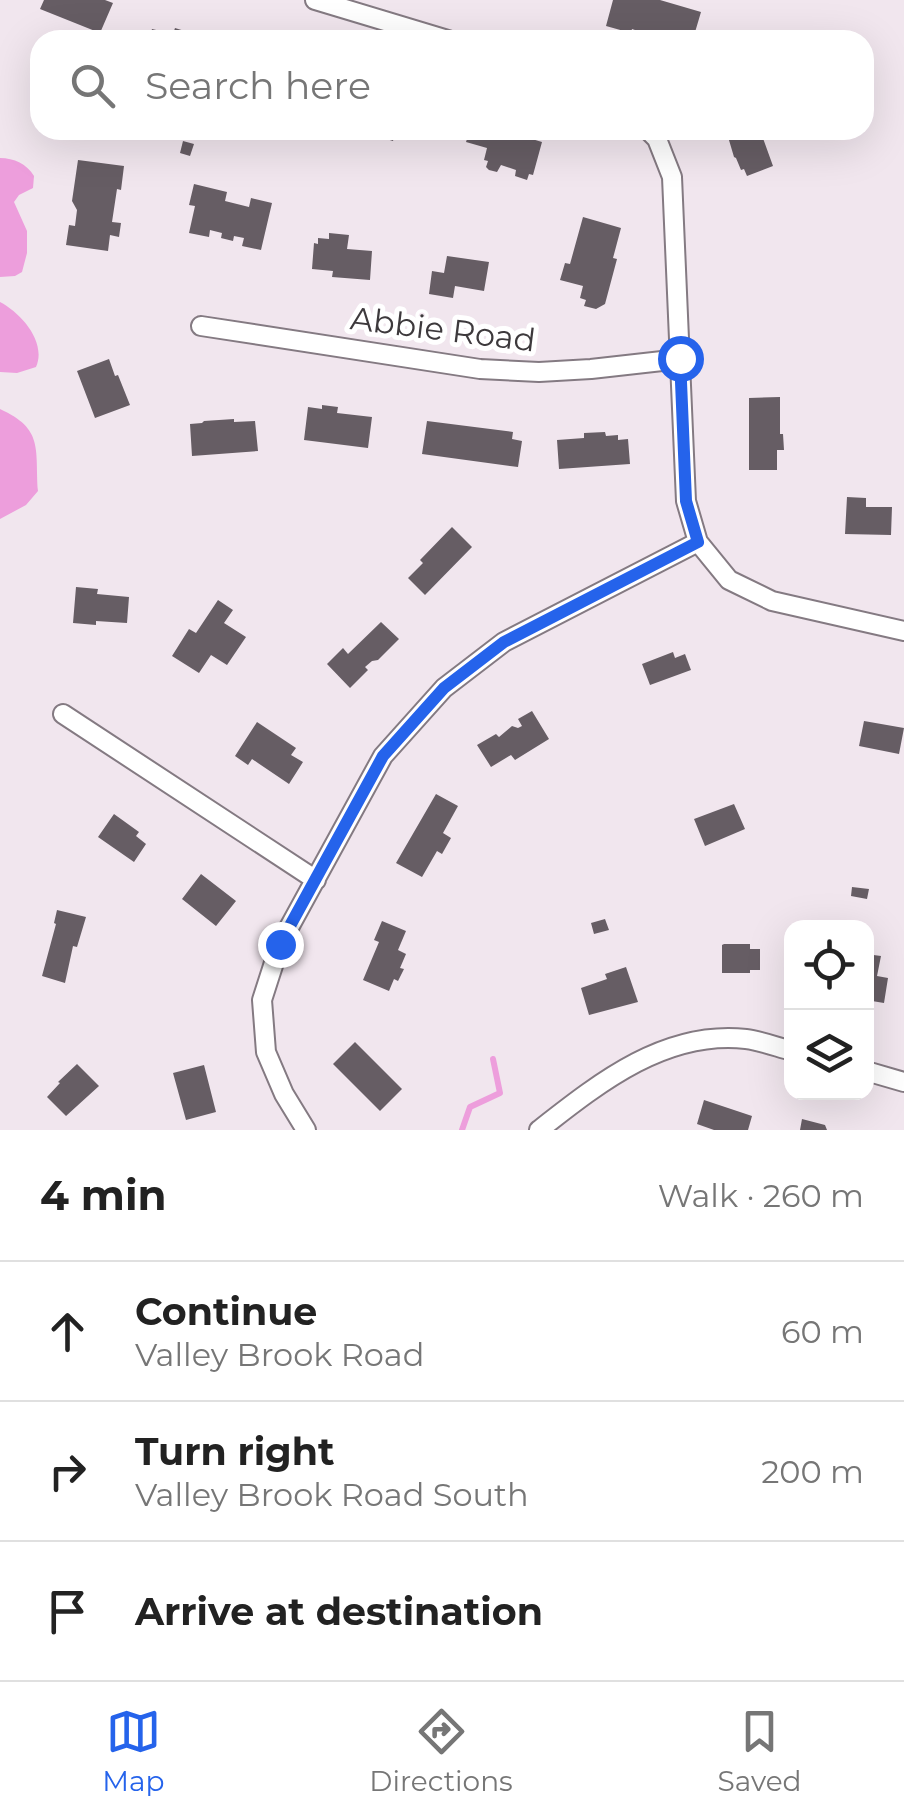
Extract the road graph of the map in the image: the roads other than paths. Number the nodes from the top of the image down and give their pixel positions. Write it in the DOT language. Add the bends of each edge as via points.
graph roads {
  1 [pos="315,0"];
  2 [pos="415,30"];
  3 [pos="657,140"];
  4 [pos="200,326"];
  5 [pos="680,358"];
  6 [pos="698,542"];
  7 [pos="904,631"];
  8 [pos="63,714"];
  9 [pos="316,880"];
  10 [pos="784,1049"];
  11 [pos="874,1074"];
  12 [pos="904,1082"];
  13 [pos="306,1130"];
  14 [pos="539,1130"];
  1 -- 2 [label="street"];
  3 -- 5 [label="street" via="672,177"];
  4 -- 5 [label="street, Abbie Road" via="480,369 539,372"];
  5 -- 6 [label="street" via="686,501"];
  6 -- 7 [label="street" via="730,580 772,600"];
  6 -- 9 [label="street" via="504,642 444,688 383,756"];
  8 -- 9 [label="street"];
  9 -- 13 [label="street" via="280,944 262,1000 266,1052"];
  10 -- 14 [label="street" via="748,1039 696,1040 651,1054"];
  11 -- 12 [label="street"];
}
